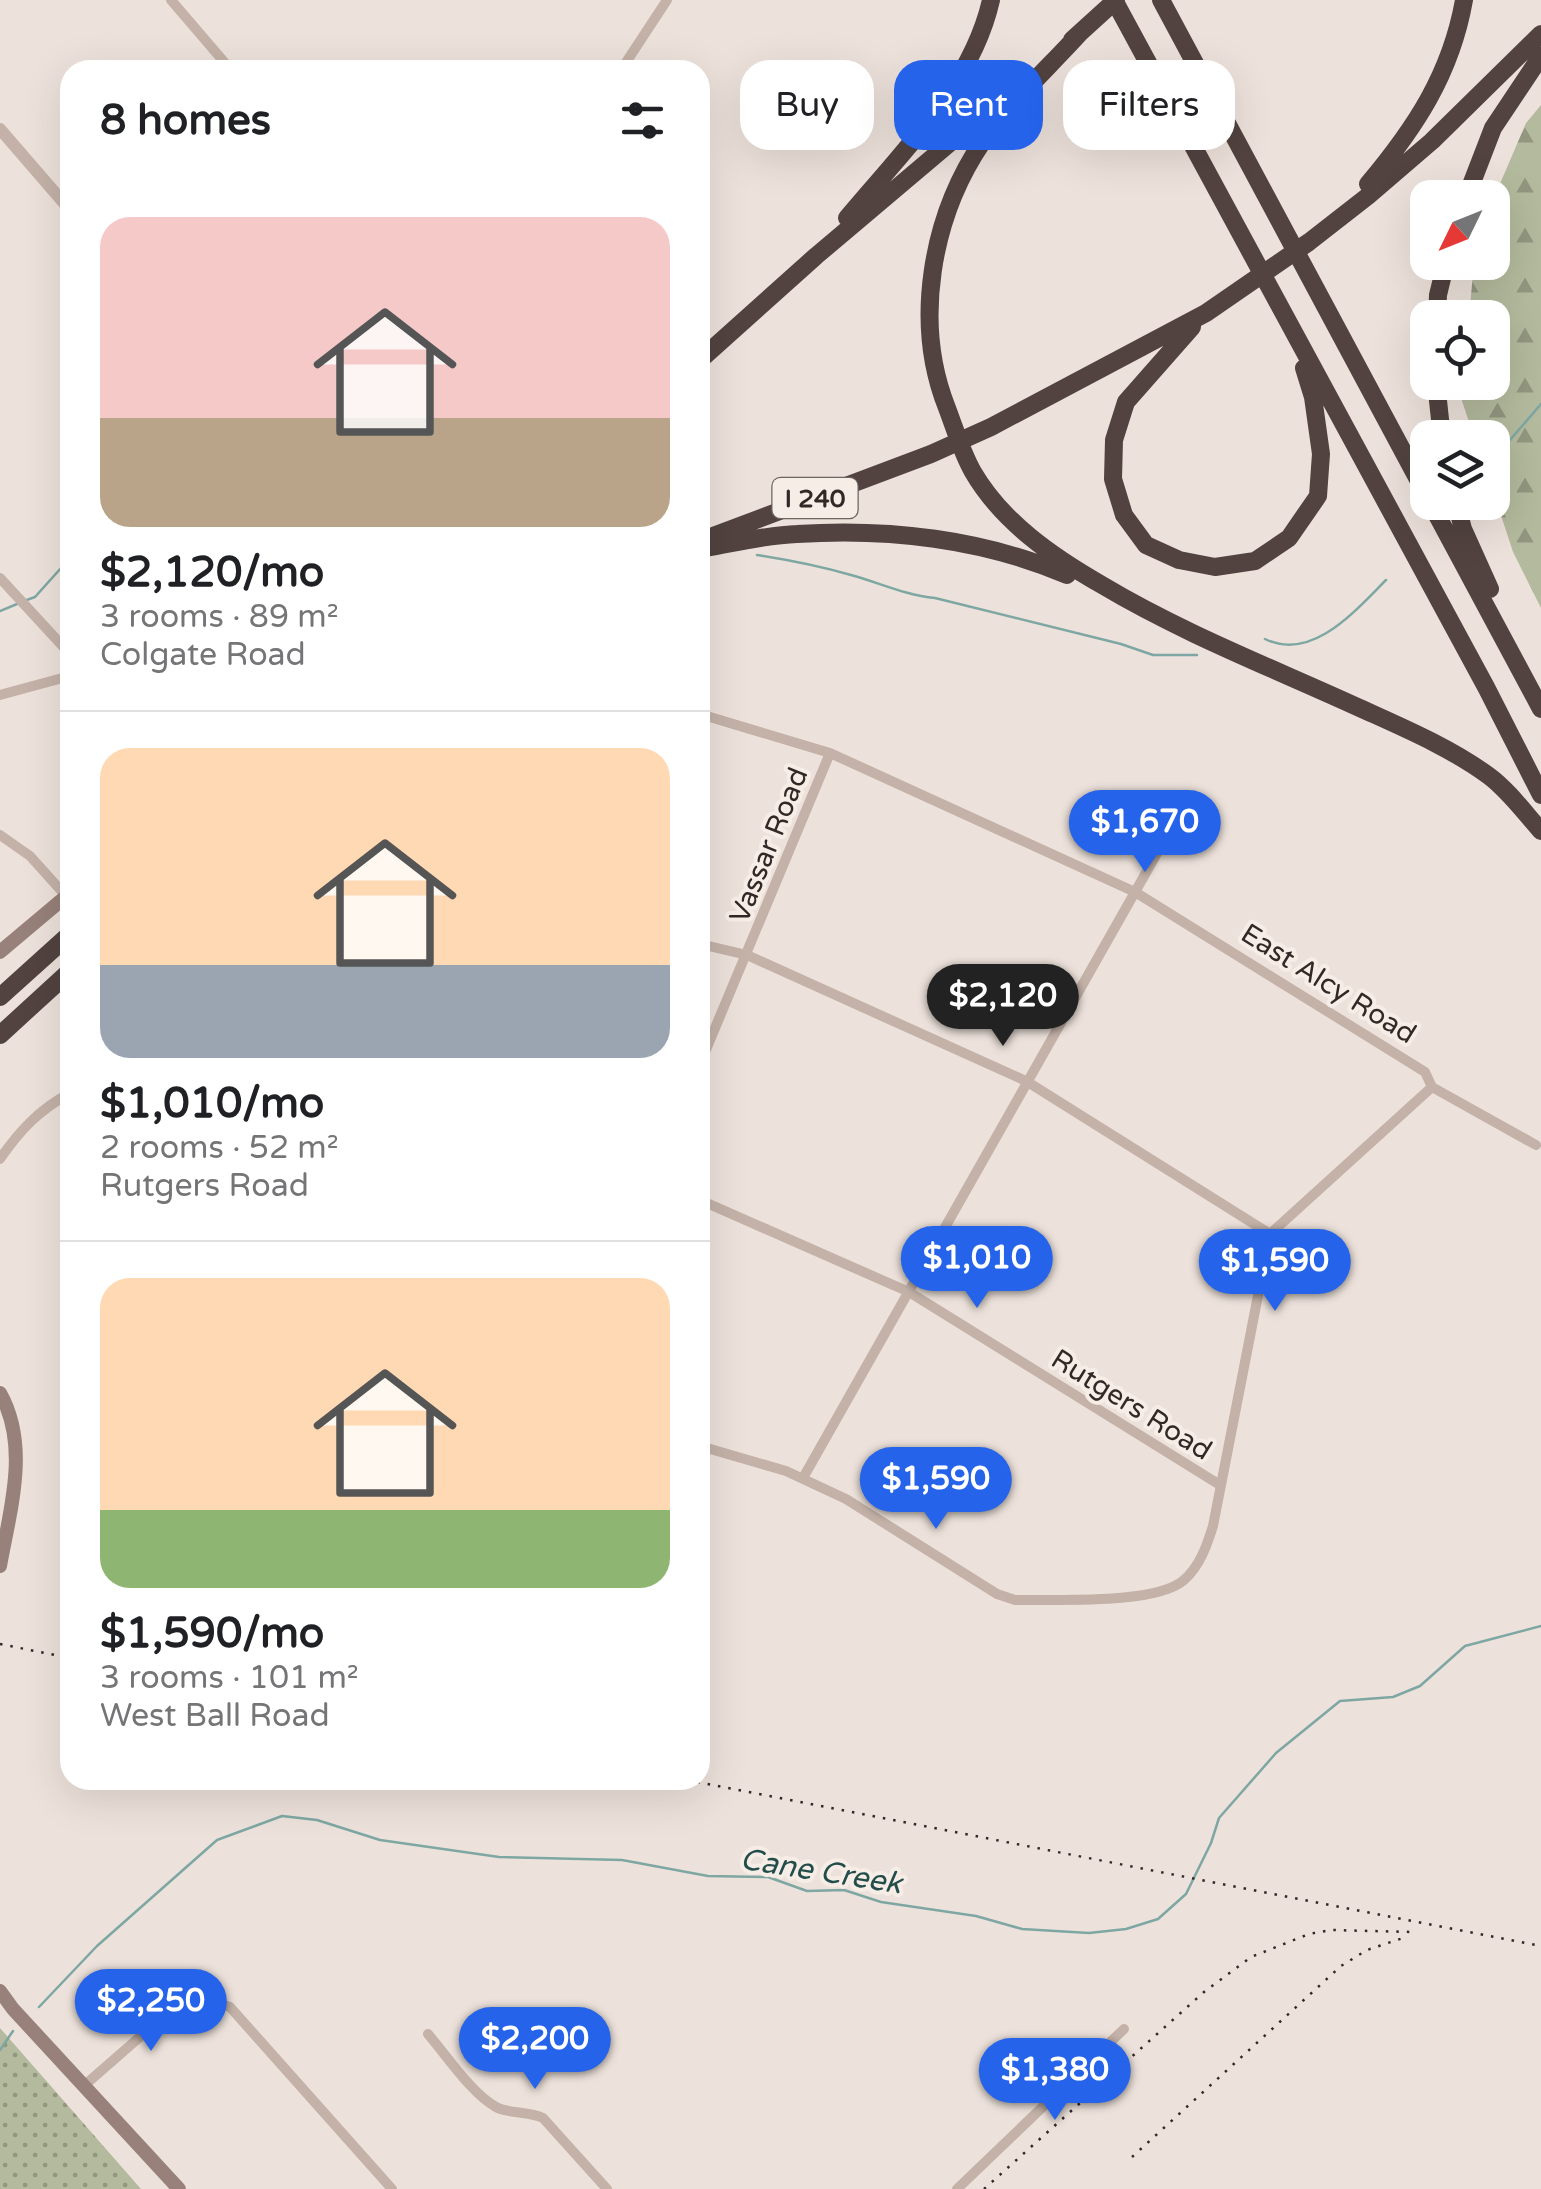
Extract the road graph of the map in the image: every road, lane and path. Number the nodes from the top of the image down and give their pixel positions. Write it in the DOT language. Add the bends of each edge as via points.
graph roads {
  1 [pos="171,0"];
  2 [pos="667,0"];
  3 [pos="991,0"];
  4 [pos="1115,0"];
  5 [pos="1161,0"];
  6 [pos="1464,0"];
  7 [pos="1083,30"];
  8 [pos="1541,34"];
  9 [pos="1541,56"];
  10 [pos="222,60"];
  11 [pos="628,60"];
  12 [pos="0,129"];
  13 [pos="1473,180"];
  14 [pos="60,198"];
  15 [pos="1339,219"];
  16 [pos="816,256"];
  17 [pos="1206,313"];
  18 [pos="1288,320"];
  19 [pos="710,351"];
  20 [pos="1410,465"];
  21 [pos="1440,520"];
  22 [pos="1462,520"];
  23 [pos="710,541"];
  24 [pos="710,544"];
  25 [pos="0,578"];
  26 [pos="1135,605"];
  27 [pos="60,643"];
  28 [pos="60,679"];
  29 [pos="0,695"];
  30 [pos="1541,698"];
  31 [pos="1541,709"];
  32 [pos="710,717"];
  33 [pos="830,753"];
  34 [pos="1541,795"];
  35 [pos="1173,824"];
  36 [pos="1541,830"];
  37 [pos="0,835"];
  38 [pos="60,886"];
  39 [pos="1135,892"];
  40 [pos="60,901"];
  41 [pos="60,943"];
  42 [pos="710,946"];
  43 [pos="0,952"];
  44 [pos="747,955"];
  45 [pos="60,981"];
  46 [pos="46,994"];
  47 [pos="0,997"];
  48 [pos="0,1035"];
  49 [pos="710,1041"];
  50 [pos="0,1051"];
  51 [pos="1026,1081"];
  52 [pos="1432,1087"];
  53 [pos="60,1098"];
  54 [pos="1536,1145"];
  55 [pos="0,1158"];
  56 [pos="710,1204"];
  57 [pos="1270,1234"];
  58 [pos="909,1292"];
  59 [pos="0,1393"];
  60 [pos="710,1449"];
  61 [pos="802,1478"];
  62 [pos="1220,1485"];
  63 [pos="0,1566"];
  64 [pos="0,1991"];
  65 [pos="1124,2029"];
  66 [pos="428,2034"];
  67 [pos="86,2084"];
  68 [pos="179,2189"];
  69 [pos="392,2189"];
  70 [pos="607,2189"];
  71 [pos="957,2189"];
  1 -- 10 [label="street"];
  2 -- 11 [label="street"];
  3 -- 16 [label="highway" via="956,84"];
  4 -- 7 [label="highway"];
  4 -- 18 [label="highway"];
  5 -- 20 [label="highway"];
  6 -- 15 [label="highway" via="1453,48 1424,111"];
  7 -- 16 [label="highway"];
  7 -- 26 [label="highway" via="983,141 953,198 939,240 929,325 941,393 973,471 1006,514 1054,558"];
  8 -- 15 [label="highway" via="1432,141"];
  9 -- 13 [label="highway" via="1493,128"];
  12 -- 14 [label="street"];
  15 -- 17 [label="highway, I 240"];
  16 -- 19 [label="highway"];
  17 -- 18 [label="highway" via="1126,402 1114,440 1113,479 1124,515 1146,544 1215,567 1255,561 1290,538 1318,496 1321,454 1313,396"];
  17 -- 23 [label="highway, I 240" via="990,428"];
  18 -- 34 [label="highway"];
  21 -- 31 [label="highway"];
  22 -- 30 [label="highway"];
  24 -- 26 [label="highway" via="890,532 978,546"];
  25 -- 27 [label="street"];
  26 -- 36 [label="highway" via="1404,728 1491,776"];
  28 -- 29 [label="street"];
  32 -- 33 [label="street, East Alcy Road"];
  33 -- 39 [label="street, East Alcy Road"];
  33 -- 44 [label="street, Vassar Road"];
  35 -- 39 [label="street"];
  37 -- 38 [label="street"];
  39 -- 51 [label="street"];
  39 -- 52 [label="street, East Alcy Road" via="1425,1072"];
  40 -- 43 [label="main road"];
  41 -- 47 [label="highway"];
  42 -- 44 [label="street"];
  44 -- 49 [label="street, Vassar Road"];
  44 -- 51 [label="street"];
  45 -- 46 [label="highway"];
  46 -- 48 [label="highway"];
  46 -- 50 [label="highway"];
  51 -- 57 [label="street"];
  51 -- 58 [label="street"];
  52 -- 54 [label="street, East Alcy Road"];
  52 -- 57 [label="street"];
  53 -- 55 [label="street" via="42,1108"];
  56 -- 58 [label="street, Rutgers Road"];
  57 -- 62 [label="street"];
  58 -- 61 [label="street"];
  58 -- 62 [label="street, Rutgers Road"];
  59 -- 63 [label="main road" via="16,1445 16,1482"];
  60 -- 61 [label="street"];
  61 -- 62 [label="street" via="1015,1600 1149,1596 1172,1588 1189,1574 1209,1539"];
  64 -- 67 [label="main road"];
  65 -- 71 [label="street"];
  66 -- 70 [label="street" via="499,2109 544,2118"];
  67 -- 68 [label="main road"];
  67 -- 69 [label="street" via="181,2000 206,1998 230,2007"];
}
